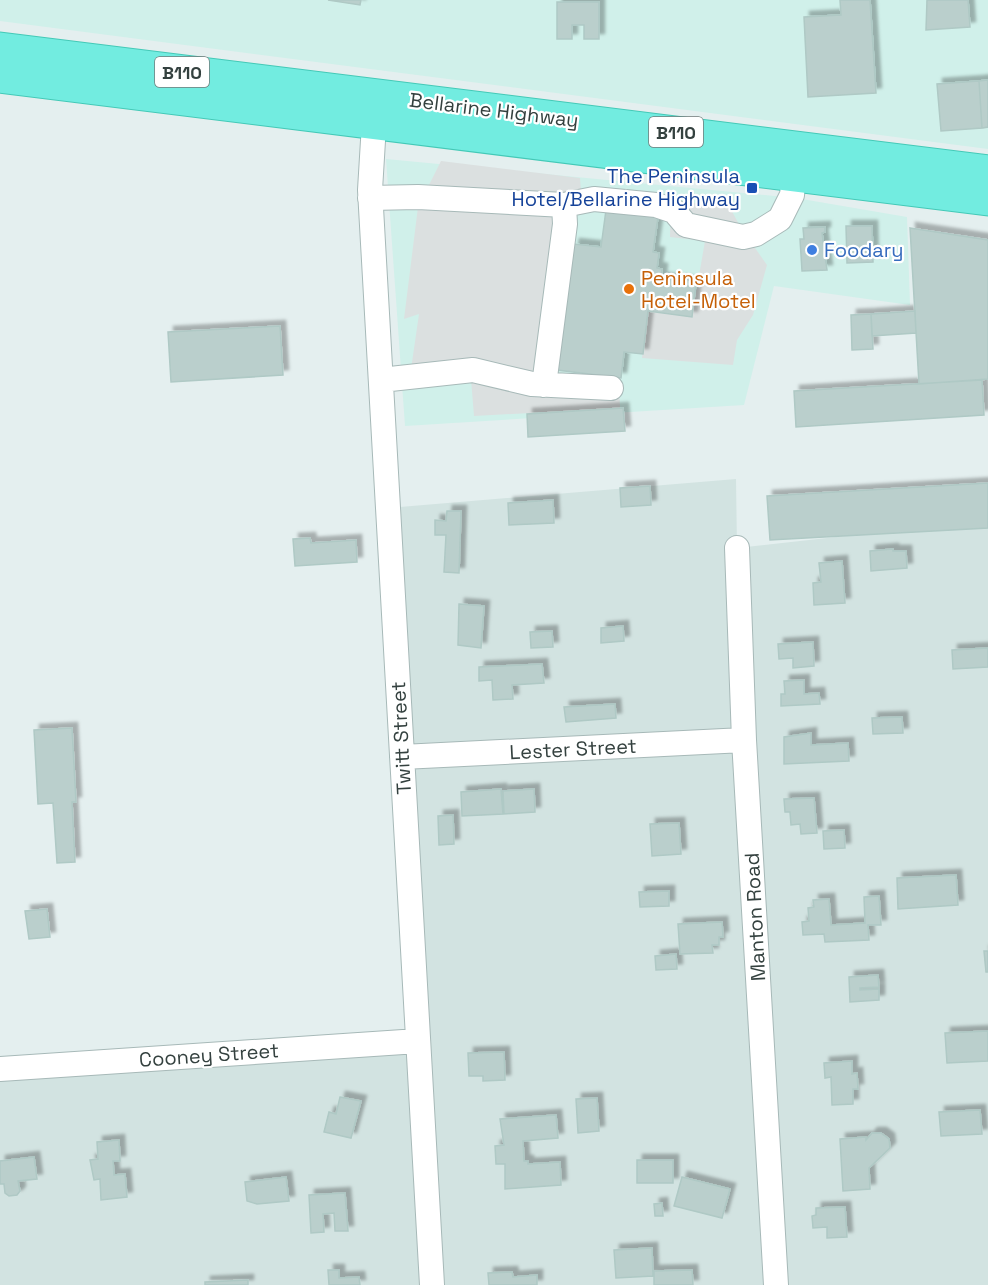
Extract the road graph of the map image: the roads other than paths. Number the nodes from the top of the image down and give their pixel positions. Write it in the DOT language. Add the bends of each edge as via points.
graph roads {
  1 [pos="0,49"];
  2 [pos="0,76"];
  3 [pos="364,113"];
  4 [pos="988,172"];
  5 [pos="794,175"];
  6 [pos="370,194"];
  7 [pos="988,199"];
  8 [pos="564,205"];
  9 [pos="381,380"];
  10 [pos="544,385"];
  11 [pos="611,388"];
  12 [pos="737,548"];
  13 [pos="744,740"];
  14 [pos="402,758"];
  15 [pos="418,1041"];
  16 [pos="0,1069"];
  17 [pos="432,1285"];
  18 [pos="776,1285"];
  1 -- 3 [label="highway, Bellarine Highway / B110"];
  2 -- 3 [label="highway, Bellarine Highway / B110"];
  3 -- 4 [label="highway, Bellarine Highway / B110"];
  3 -- 5 [label="highway, Bellarine Highway / B110"];
  3 -- 6 [label="street, Twitt Street"];
  5 -- 7 [label="highway, Bellarine Highway / B110"];
  5 -- 8 [label="street" via="792,195 780,219 743,237 686,225 674,211 656,205 594,199"];
  6 -- 8 [label="street"];
  6 -- 9 [label="street, Twitt Street"];
  8 -- 10 [label="street"];
  9 -- 10 [label="street" via="473,370"];
  9 -- 14 [label="street, Twitt Street"];
  10 -- 11 [label="street"];
  12 -- 13 [label="street, Manton Road"];
  13 -- 14 [label="street, Lester Street"];
  13 -- 18 [label="street, Manton Road"];
  14 -- 15 [label="street, Twitt Street"];
  15 -- 16 [label="street, Cooney Street"];
  15 -- 17 [label="street, Twitt Street"];
}
